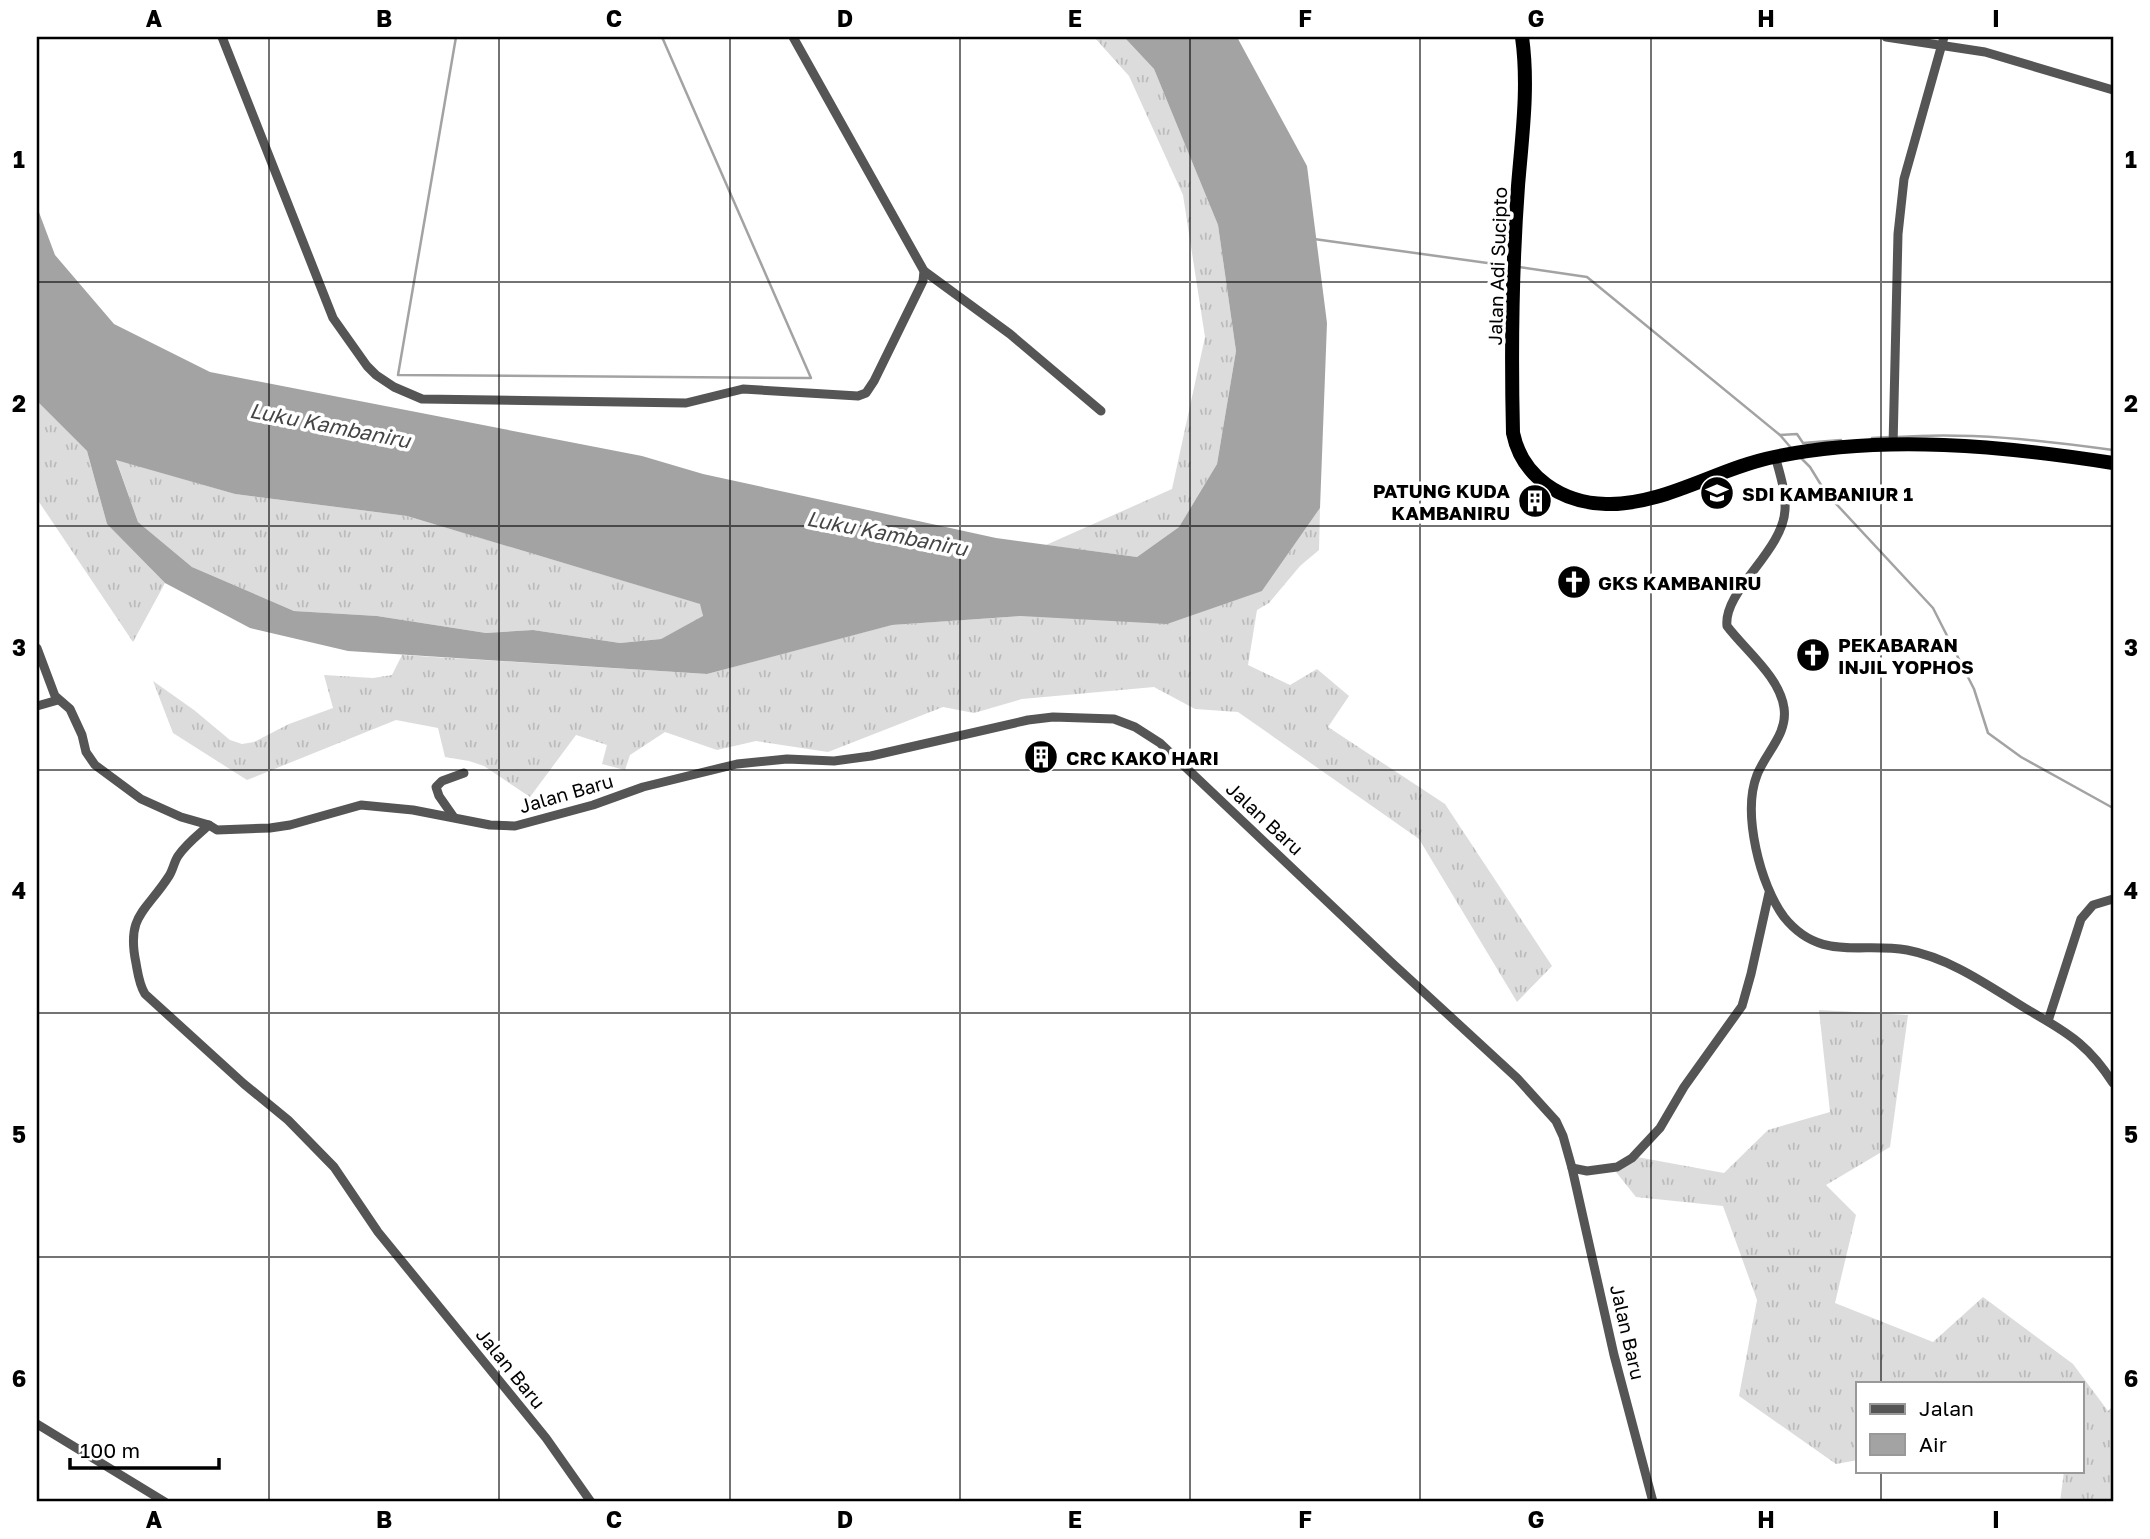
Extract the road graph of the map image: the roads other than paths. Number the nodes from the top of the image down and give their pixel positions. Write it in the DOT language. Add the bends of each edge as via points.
graph roads {
  1 [pos="222,37"];
  2 [pos="793,37"];
  3 [pos="1522,37"];
  4 [pos="1885,37"];
  5 [pos="1942,41"];
  6 [pos="2113,88"];
  7 [pos="924,271"];
  8 [pos="1101,411"];
  9 [pos="1893,440"];
  10 [pos="1779,456"];
  11 [pos="2113,463"];
  12 [pos="37,648"];
  13 [pos="58,700"];
  14 [pos="37,706"];
  15 [pos="464,773"];
  16 [pos="453,816"];
  17 [pos="209,825"];
  18 [pos="1769,893"];
  19 [pos="2113,899"];
  20 [pos="2048,1021"];
  21 [pos="2113,1083"];
  22 [pos="1572,1168"];
  23 [pos="37,1424"];
  24 [pos="165,1502"];
  25 [pos="591,1502"];
  26 [pos="1653,1502"];
  1 -- 7 [label="street" via="333,318 376,375 416,397 686,402 743,389 858,396 874,381"];
  2 -- 7 [label="street"];
  3 -- 10 [label="highway, Jalan Adi Sucipto" via="1527,99 1514,269 1513,433 1525,464 1546,486 1604,504 1664,495 1723,471"];
  4 -- 5 [label="street"];
  5 -- 6 [label="street"];
  5 -- 9 [label="street" via="1900,200"];
  7 -- 8 [label="street" via="1010,334"];
  9 -- 10 [label="highway"];
  9 -- 11 [label="highway" via="2017,449"];
  10 -- 18 [label="street" via="1785,512 1779,534 1735,599 1727,619 1727,626 1777,686 1784,705 1782,732 1757,775 1752,798 1754,831"];
  12 -- 13 [label="street"];
  13 -- 14 [label="street"];
  13 -- 17 [label="street" via="70,709 95,765 141,800"];
  15 -- 16 [label="street" via="436,787"];
  16 -- 17 [label="street, Jalan Baru" via="361,805 270,828 218,830"];
  16 -- 22 [label="street, Jalan Baru" via="515,826 737,764 871,756 1053,717 1114,719 1160,743 1517,1078 1556,1121"];
  17 -- 25 [label="street, Jalan Baru" via="178,856 171,874 137,920 132,933 140,987 334,1167 378,1232 546,1438"];
  18 -- 20 [label="street" via="1786,919 1814,940 1831,947 1926,955"];
  18 -- 22 [label="street" via="1742,1006 1660,1128 1617,1167"];
  19 -- 20 [label="street" via="2093,905 2081,919"];
  20 -- 21 [label="street" via="2079,1043"];
  22 -- 26 [label="street, Jalan Baru"];
  23 -- 24 [label="street"];
}
